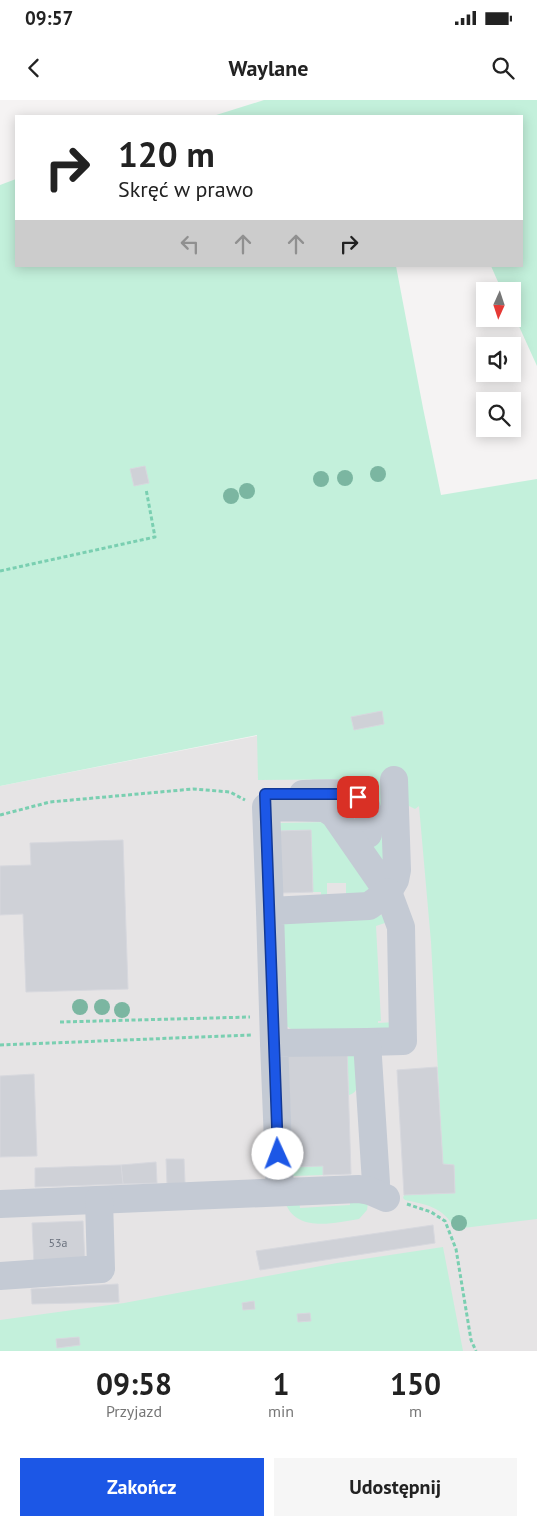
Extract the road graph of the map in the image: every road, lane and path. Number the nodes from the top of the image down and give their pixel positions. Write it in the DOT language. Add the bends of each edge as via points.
graph roads {
  1 [pos="146,490"];
  2 [pos="0,570"];
  3 [pos="394,780"];
  4 [pos="263,799"];
  5 [pos="0,815"];
  6 [pos="368,834"];
  7 [pos="388,892"];
  8 [pos="270,911"];
  9 [pos="60,1022"];
  10 [pos="274,1031"];
  11 [pos="367,1042"];
  12 [pos="0,1045"];
  13 [pos="280,1192"];
  14 [pos="378,1195"];
  15 [pos="100,1200"];
  16 [pos="0,1204"];
  17 [pos="0,1276"];
  18 [pos="476,1351"];
  1 -- 2 [label="path" via="155,537"];
  3 -- 7 [label="lane" via="397,870"];
  4 -- 5 [label="path" via="254,807 230,792 193,789 50,802"];
  4 -- 6 [label="lane" via="353,795 366,804"];
  4 -- 7 [label="lane" via="329,810"];
  4 -- 8 [label="lane"];
  7 -- 8 [label="lane" via="369,906"];
  7 -- 11 [label="lane" via="401,927 403,1041"];
  8 -- 10 [label="lane"];
  9 -- 10 [label="path"];
  10 -- 11 [label="lane"];
  10 -- 12 [label="path"];
  10 -- 13 [label="lane"];
  11 -- 14 [label="lane"];
  13 -- 14 [label="lane" via="359,1189"];
  13 -- 15 [label="lane"];
  14 -- 18 [label="path" via="431,1212 445,1221 456,1249 471,1340"];
  15 -- 16 [label="lane"];
  15 -- 17 [label="lane" via="101,1269"];
}
